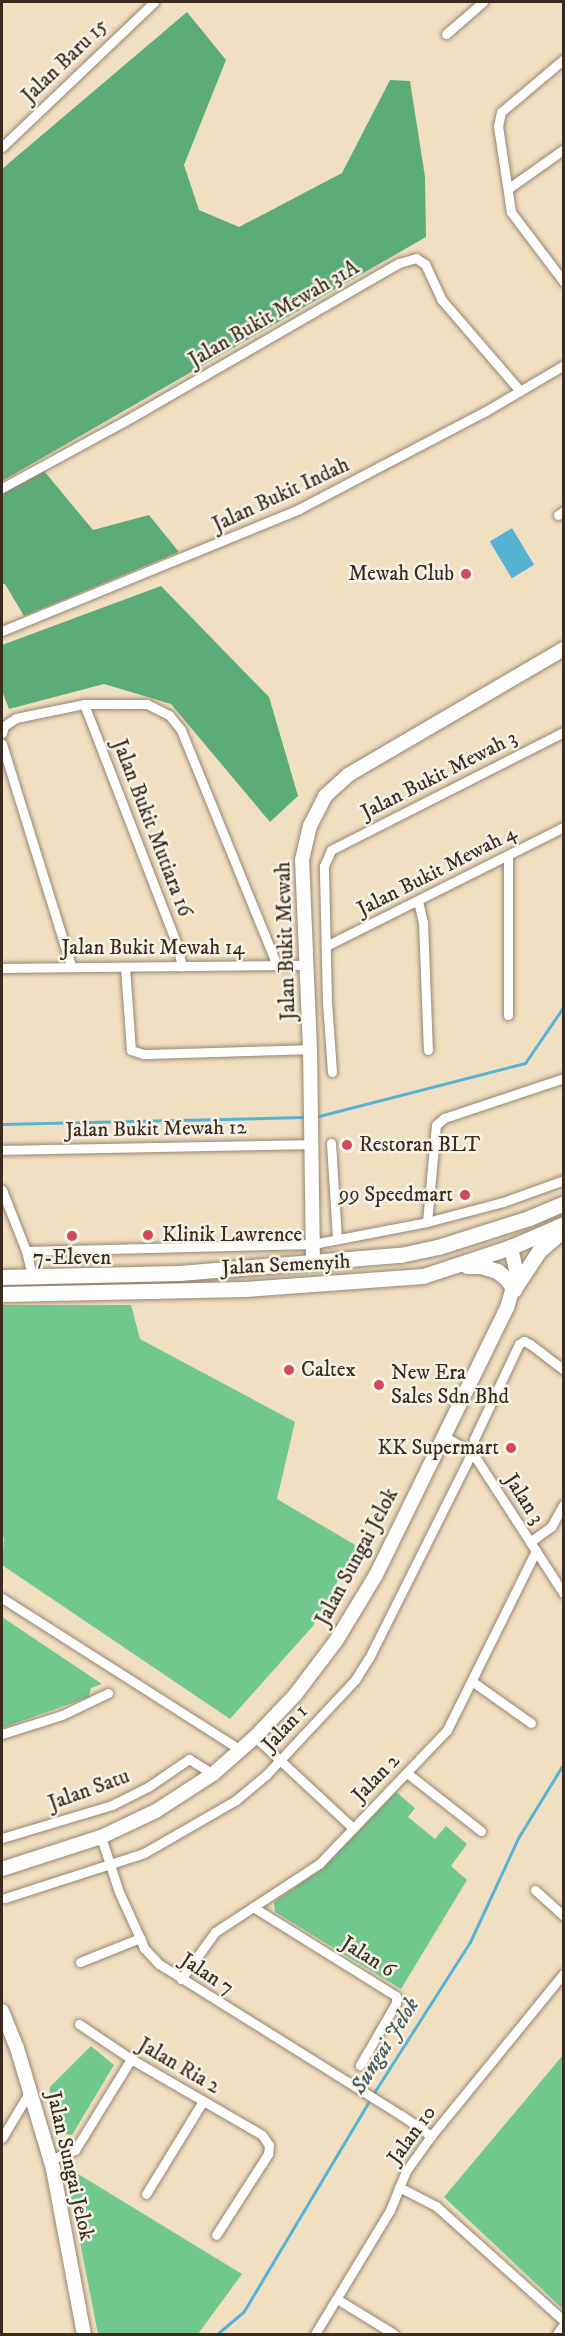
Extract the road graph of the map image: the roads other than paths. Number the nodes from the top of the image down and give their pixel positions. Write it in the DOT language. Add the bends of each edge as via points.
graph roads {
  1 [pos="154,2"];
  2 [pos="483,2"];
  3 [pos="446,34"];
  4 [pos="564,59"];
  5 [pos="2,147"];
  6 [pos="564,149"];
  7 [pos="509,188"];
  8 [pos="564,282"];
  9 [pos="564,364"];
  10 [pos="520,391"];
  11 [pos="2,488"];
  12 [pos="2,632"];
  13 [pos="564,649"];
  14 [pos="84,704"];
  15 [pos="564,732"];
  16 [pos="2,733"];
  17 [pos="2,744"];
  18 [pos="564,827"];
  19 [pos="508,856"];
  20 [pos="418,901"];
  21 [pos="326,946"];
  22 [pos="277,965"];
  23 [pos="305,965"];
  24 [pos="71,966"];
  25 [pos="182,966"];
  26 [pos="125,967"];
  27 [pos="2,968"];
  28 [pos="327,1003"];
  29 [pos="308,1004"];
  30 [pos="508,1015"];
  31 [pos="310,1049"];
  32 [pos="428,1050"];
  33 [pos="332,1071"];
  34 [pos="564,1078"];
  35 [pos="311,1137"];
  36 [pos="331,1143"];
  37 [pos="2,1150"];
  38 [pos="564,1180"];
  39 [pos="2,1190"];
  40 [pos="564,1203"];
  41 [pos="564,1212"];
  42 [pos="7,1216"];
  43 [pos="427,1222"];
  44 [pos="564,1224"];
  45 [pos="564,1229"];
  46 [pos="337,1239"];
  47 [pos="313,1244"];
  48 [pos="438,1247"];
  49 [pos="511,1247"];
  50 [pos="26,1251"];
  51 [pos="313,1262"];
  52 [pos="455,1266"];
  53 [pos="32,1275"];
  54 [pos="2,1277"];
  55 [pos="350,1282"];
  56 [pos="245,1289"];
  57 [pos="514,1289"];
  58 [pos="2,1294"];
  59 [pos="564,1370"];
  60 [pos="443,1436"];
  61 [pos="472,1452"];
  62 [pos="564,1504"];
  63 [pos="533,1546"];
  64 [pos="564,1594"];
  65 [pos="2,1598"];
  66 [pos="473,1682"];
  67 [pos="108,1693"];
  68 [pos="531,1723"];
  69 [pos="2,1734"];
  70 [pos="255,1737"];
  71 [pos="241,1750"];
  72 [pos="280,1760"];
  73 [pos="407,1773"];
  74 [pos="213,1774"];
  75 [pos="353,1828"];
  76 [pos="481,1831"];
  77 [pos="101,1836"];
  78 [pos="2,1838"];
  79 [pos="109,1866"];
  80 [pos="2,1869"];
  81 [pos="535,1890"];
  82 [pos="5,1898"];
  83 [pos="254,1907"];
  84 [pos="564,1916"];
  85 [pos="140,1938"];
  86 [pos="80,1962"];
  87 [pos="564,1973"];
  88 [pos="181,1979"];
  89 [pos="2,2011"];
  90 [pos="79,2024"];
  91 [pos="131,2059"];
  92 [pos="360,2065"];
  93 [pos="30,2091"];
  94 [pos="202,2101"];
  95 [pos="431,2136"];
  96 [pos="2,2138"];
  97 [pos="50,2160"];
  98 [pos="399,2187"];
  99 [pos="146,2194"];
  100 [pos="216,2235"];
  101 [pos="337,2299"];
  102 [pos="564,2323"];
  103 [pos="84,2334"];
  104 [pos="315,2334"];
  105 [pos="394,2334"];
  106 [pos="557,2334"];
  1 -- 5 [label="street, Jalan Baru 15"];
  2 -- 3 [label="street"];
  4 -- 7 [label="street" via="501,112 498,126"];
  6 -- 7 [label="street"];
  7 -- 8 [label="street" via="511,212"];
  9 -- 10 [label="street, Jalan Bukit Indah"];
  10 -- 11 [label="street, Jalan Bukit Mewah 31A" via="441,298 425,264 416,258 399,263"];
  10 -- 12 [label="street, Jalan Bukit Indah" via="299,509"];
  13 -- 23 [label="street, Jalan Bukit Mewah" via="348,775 325,796 310,826 302,860"];
  14 -- 16 [label="street" via="16,718 4,726"];
  14 -- 22 [label="street" via="147,704 169,715 181,730"];
  14 -- 25 [label="street, Jalan Bukit Mutiara 16"];
  15 -- 21 [label="street, Jalan Bukit Mewah 3" via="331,850 324,866"];
  17 -- 24 [label="street"];
  18 -- 19 [label="street, Jalan Bukit Mewah 4"];
  19 -- 20 [label="street, Jalan Bukit Mewah 4"];
  19 -- 30 [label="street"];
  20 -- 21 [label="street, Jalan Bukit Mewah 4"];
  20 -- 32 [label="street" via="423,922"];
  21 -- 28 [label="street"];
  22 -- 23 [label="street, Jalan Bukit Mewah 14"];
  22 -- 25 [label="street, Jalan Bukit Mewah 14"];
  23 -- 29 [label="street, Jalan Bukit Mewah"];
  24 -- 26 [label="street, Jalan Bukit Mewah 14"];
  24 -- 27 [label="street, Jalan Bukit Mewah 14"];
  25 -- 26 [label="street, Jalan Bukit Mewah 14"];
  26 -- 31 [label="street" via="131,1050 143,1054"];
  28 -- 29 [label="street"];
  28 -- 33 [label="street"];
  29 -- 31 [label="street, Jalan Bukit Mewah"];
  31 -- 35 [label="street, Jalan Bukit Mewah"];
  34 -- 43 [label="street" via="444,1118 436,1125"];
  35 -- 37 [label="street, Jalan Bukit Mewah 12"];
  35 -- 47 [label="street, Jalan Bukit Mewah"];
  36 -- 46 [label="street"];
  38 -- 43 [label="street" via="503,1202"];
  39 -- 42 [label="street"];
  40 -- 48 [label="main road, Jalan Semenyih"];
  41 -- 49 [label="main road" via="524,1231"];
  42 -- 50 [label="street"];
  43 -- 46 [label="street"];
  44 -- 49 [label="main road, Jalan Semenyih"];
  45 -- 57 [label="main road" via="539,1251"];
  46 -- 47 [label="street"];
  47 -- 50 [label="street"];
  47 -- 51 [label="street, Jalan Bukit Mewah"];
  48 -- 49 [label="main road" via="451,1250 501,1238"];
  48 -- 51 [label="main road, Jalan Semenyih" via="400,1256"];
  49 -- 52 [label="main road, Jalan Semenyih"];
  49 -- 57 [label="street, Jalan Sungai Jelok" via="517,1266"];
  50 -- 53 [label="street"];
  51 -- 53 [label="main road, Jalan Semenyih" via="179,1273"];
  51 -- 55 [label="main road" via="324,1274"];
  51 -- 56 [label="main road" via="309,1272 302,1276"];
  52 -- 55 [label="main road, Jalan Semenyih" via="423,1276"];
  52 -- 57 [label="main road" via="481,1266 497,1271"];
  53 -- 54 [label="main road, Jalan Semenyih"];
  55 -- 56 [label="main road, Jalan Semenyih"];
  56 -- 58 [label="main road, Jalan Semenyih"];
  57 -- 60 [label="street, Jalan Sungai Jelok"];
  59 -- 61 [label="street, Jalan 1" via="530,1344 519,1344 474,1439"];
  60 -- 61 [label="street, Jalan 3"];
  60 -- 70 [label="street, Jalan Sungai Jelok" via="376,1575 336,1641 295,1695"];
  61 -- 63 [label="street, Jalan 3"];
  61 -- 72 [label="street, Jalan 1" via="369,1658 355,1680"];
  62 -- 63 [label="street" via="551,1527"];
  63 -- 64 [label="street, Jalan 3"];
  63 -- 66 [label="street, Jalan 2"];
  65 -- 71 [label="street"];
  66 -- 68 [label="street"];
  66 -- 73 [label="street, Jalan 2" via="447,1730"];
  67 -- 69 [label="street" via="62,1715"];
  70 -- 71 [label="street, Jalan Sungai Jelok"];
  70 -- 72 [label="street"];
  71 -- 74 [label="street, Jalan Sungai Jelok"];
  72 -- 75 [label="street"];
  72 -- 79 [label="street, Jalan 1" via="236,1800 144,1853"];
  73 -- 75 [label="street, Jalan 2"];
  73 -- 76 [label="street"];
  74 -- 77 [label="street, Jalan Sungai Jelok" via="156,1811"];
  74 -- 78 [label="street, Jalan Satu" via="189,1759 148,1787 112,1805"];
  75 -- 83 [label="street, Jalan 2" via="319,1864"];
  77 -- 79 [label="street, Jalan 7"];
  77 -- 80 [label="street, Jalan Sungai Jelok"];
  79 -- 82 [label="street, Jalan 1"];
  79 -- 85 [label="street, Jalan 7"];
  81 -- 84 [label="street"];
  83 -- 88 [label="street, Jalan 2" via="215,1932"];
  83 -- 92 [label="street, Jalan 6" via="396,1996"];
  85 -- 86 [label="street"];
  85 -- 88 [label="street, Jalan 7" via="159,1964"];
  87 -- 95 [label="street, Jalan 10"];
  88 -- 95 [label="street, Jalan 7"];
  89 -- 93 [label="street, Jalan Sungai Jelok"];
  90 -- 91 [label="street, Jalan Ria 2"];
  91 -- 94 [label="street, Jalan Ria 2"];
  91 -- 97 [label="street" via="75,2150"];
  93 -- 96 [label="street"];
  93 -- 97 [label="street, Jalan Sungai Jelok"];
  94 -- 99 [label="street"];
  94 -- 100 [label="street, Jalan Ria 2" via="262,2135 269,2145 268,2154"];
  95 -- 98 [label="street, Jalan 10"];
  97 -- 103 [label="street, Jalan Sungai Jelok"];
  98 -- 101 [label="street, Jalan 10" via="390,2210"];
  98 -- 102 [label="street" via="436,2206"];
  101 -- 104 [label="street, Jalan 10"];
  101 -- 105 [label="street"];
  102 -- 106 [label="street"];
}
